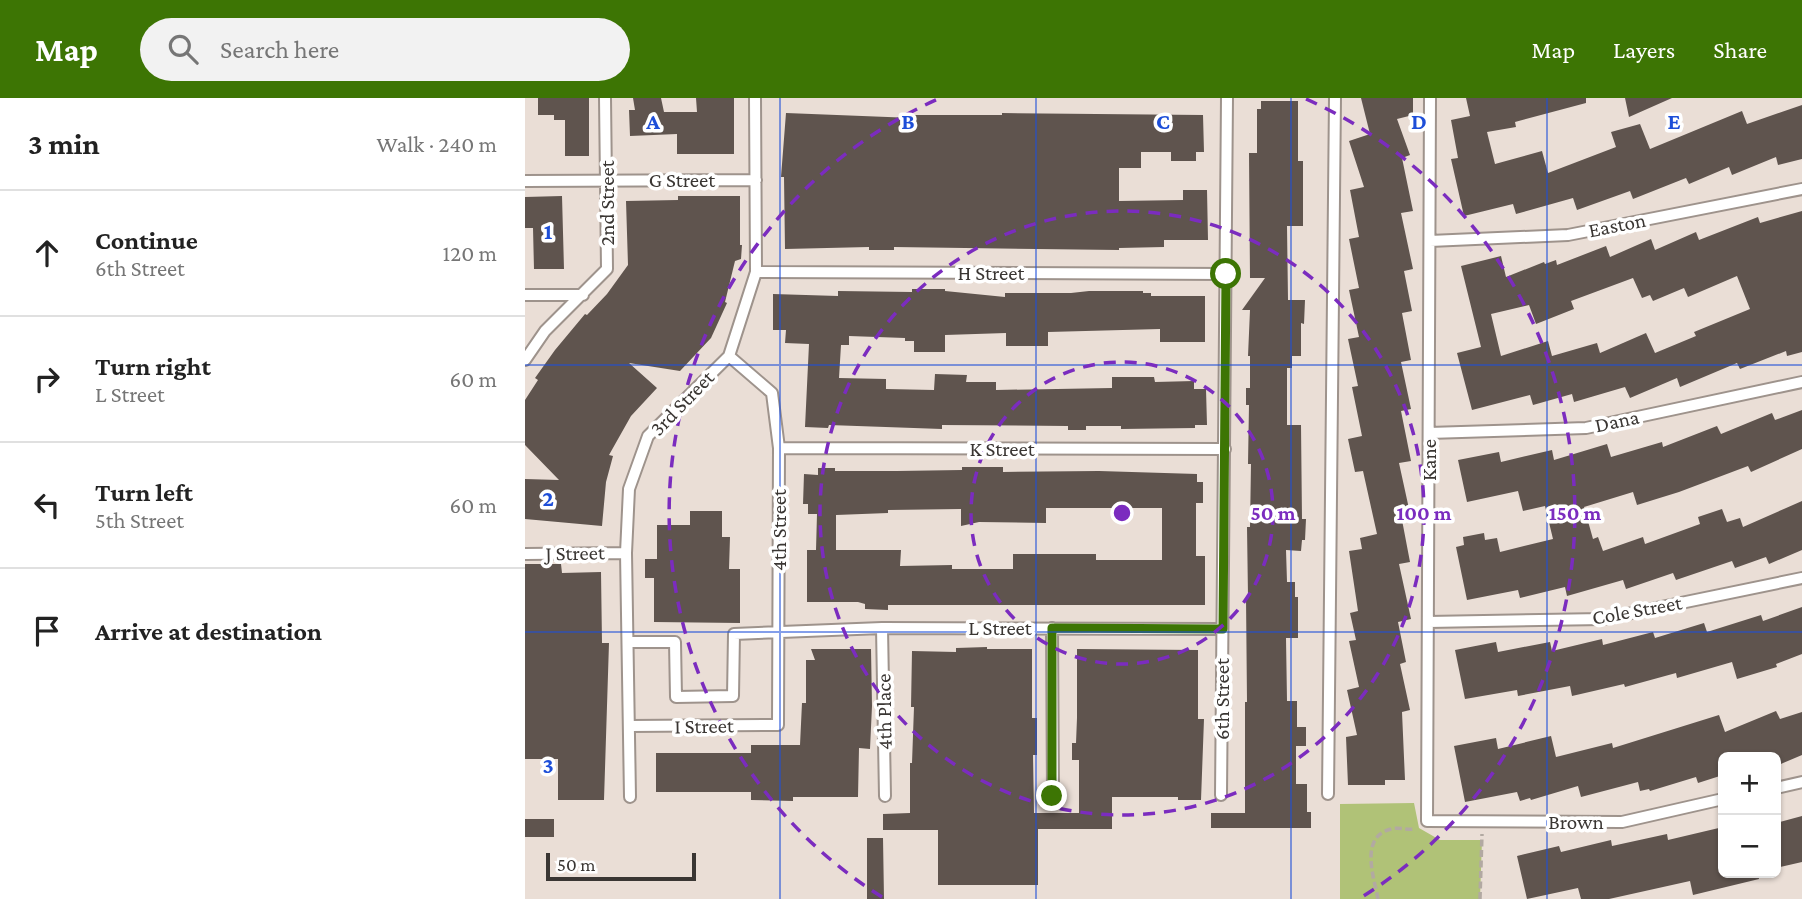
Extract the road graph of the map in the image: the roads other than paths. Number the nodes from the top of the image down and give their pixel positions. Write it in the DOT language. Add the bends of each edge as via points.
graph roads {
  1 [pos="605,98"];
  2 [pos="755,98"];
  3 [pos="1227,98"];
  4 [pos="1335,98"];
  5 [pos="1430,98"];
  6 [pos="607,180"];
  7 [pos="756,180"];
  8 [pos="525,181"];
  9 [pos="1802,189"];
  10 [pos="1430,241"];
  11 [pos="756,272"];
  12 [pos="1226,274"];
  13 [pos="525,295"];
  14 [pos="583,295"];
  15 [pos="729,356"];
  16 [pos="525,360"];
  17 [pos="1802,382"];
  18 [pos="1429,433"];
  19 [pos="779,449"];
  20 [pos="1225,449"];
  21 [pos="625,553"];
  22 [pos="525,554"];
  23 [pos="1802,578"];
  24 [pos="1428,622"];
  25 [pos="882,628"];
  26 [pos="1052,628"];
  27 [pos="1223,629"];
  28 [pos="778,632"];
  29 [pos="628,642"];
  30 [pos="778,725"];
  31 [pos="630,726"];
  32 [pos="1802,782"];
  33 [pos="1781,787"];
  34 [pos="1328,794"];
  35 [pos="1221,795"];
  36 [pos="885,796"];
  37 [pos="1052,796"];
  38 [pos="630,797"];
  39 [pos="1718,801"];
  40 [pos="1427,821"];
  1 -- 6 [label="lane, 2nd Street"];
  2 -- 7 [label="lane, 3rd Street"];
  3 -- 12 [label="lane, 6th Street"];
  4 -- 34 [label="lane"];
  5 -- 10 [label="lane, Kane"];
  6 -- 7 [label="lane, G Street"];
  6 -- 8 [label="lane, G Street"];
  6 -- 14 [label="lane, 2nd Street" via="607,269"];
  7 -- 11 [label="lane, 3rd Street"];
  9 -- 10 [label="lane, Easton" via="1568,235"];
  10 -- 18 [label="lane, Kane"];
  11 -- 12 [label="lane, H Street"];
  11 -- 15 [label="lane, 3rd Street"];
  12 -- 20 [label="lane, 6th Street"];
  13 -- 14 [label="lane"];
  14 -- 16 [label="lane, 2nd Street" via="545,331"];
  15 -- 19 [label="lane, 4th Street" via="772,393"];
  15 -- 21 [label="lane, 3rd Street" via="648,436 629,489"];
  17 -- 18 [label="lane, Dana" via="1586,428"];
  18 -- 24 [label="lane, Kane"];
  19 -- 20 [label="lane, K Street"];
  19 -- 28 [label="lane, 4th Street"];
  20 -- 27 [label="lane, 6th Street"];
  21 -- 22 [label="lane, J Street"];
  21 -- 29 [label="lane, 3rd Street"];
  23 -- 24 [label="lane, Cole Street" via="1603,619"];
  24 -- 40 [label="lane, Kane"];
  25 -- 26 [label="lane, L Street"];
  25 -- 28 [label="lane, L Street"];
  25 -- 36 [label="lane, 4th Place"];
  26 -- 27 [label="lane, L Street"];
  26 -- 37 [label="lane"];
  27 -- 35 [label="lane, 6th Street"];
  28 -- 29 [label="lane, L Street" via="734,634 733,696 675,697 675,642"];
  28 -- 30 [label="lane, 4th Street"];
  29 -- 31 [label="lane, 3rd Street"];
  30 -- 31 [label="lane, I Street"];
  31 -- 38 [label="lane, 3rd Street"];
  32 -- 33 [label="lane"];
  39 -- 40 [label="lane, Brown" via="1622,822"];
}
